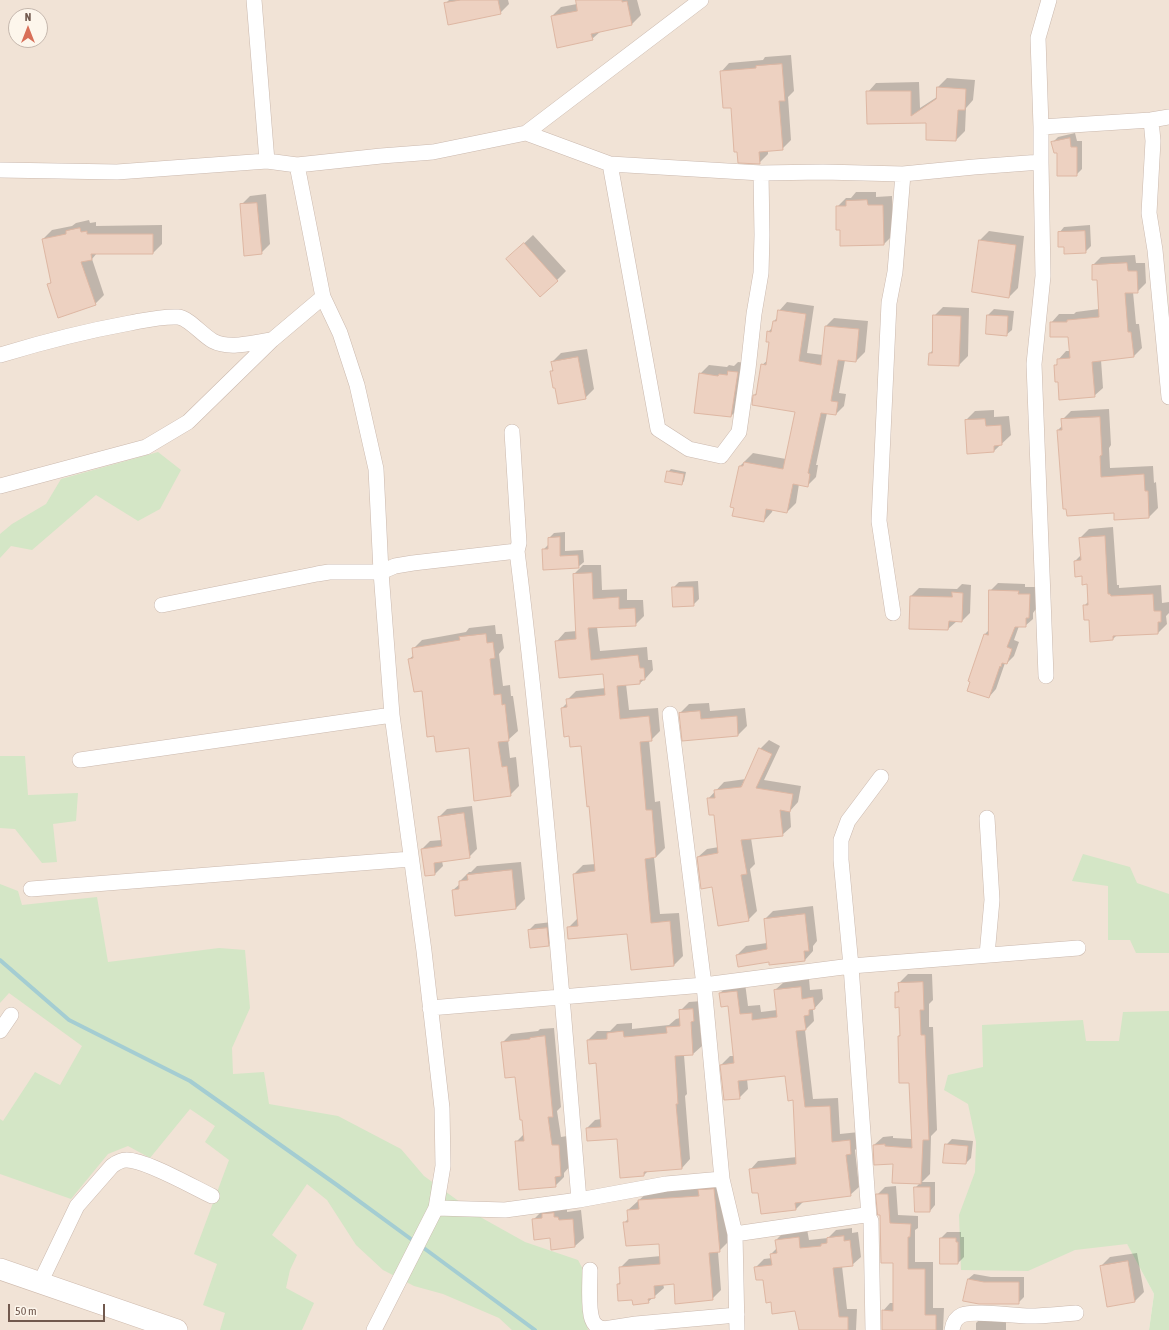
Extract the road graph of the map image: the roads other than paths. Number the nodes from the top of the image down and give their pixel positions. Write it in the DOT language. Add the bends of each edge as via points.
graph roads {
  1 [pos="254,0"];
  2 [pos="701,0"];
  3 [pos="1049,0"];
  4 [pos="1169,117"];
  5 [pos="1151,120"];
  6 [pos="1041,127"];
  7 [pos="526,134"];
  8 [pos="267,161"];
  9 [pos="1041,162"];
  10 [pos="610,164"];
  11 [pos="297,165"];
  12 [pos="0,170"];
  13 [pos="761,173"];
  14 [pos="903,174"];
  15 [pos="323,297"];
  16 [pos="272,340"];
  17 [pos="0,355"];
  18 [pos="1169,397"];
  19 [pos="512,432"];
  20 [pos="0,486"];
  21 [pos="517,551"];
  22 [pos="381,572"];
  23 [pos="162,605"];
  24 [pos="893,613"];
  25 [pos="1046,676"];
  26 [pos="670,714"];
  27 [pos="392,715"];
  28 [pos="80,760"];
  29 [pos="881,777"];
  30 [pos="987,818"];
  31 [pos="411,859"];
  32 [pos="31,889"];
  33 [pos="1078,948"];
  34 [pos="988,955"];
  35 [pos="851,966"];
  36 [pos="704,985"];
  37 [pos="563,997"];
  38 [pos="430,1008"];
  39 [pos="11,1015"];
  40 [pos="0,1031"];
  41 [pos="722,1179"];
  42 [pos="212,1196"];
  43 [pos="580,1200"];
  44 [pos="436,1208"];
  45 [pos="869,1217"];
  46 [pos="735,1234"];
  47 [pos="0,1269"];
  48 [pos="590,1270"];
  49 [pos="40,1283"];
  50 [pos="1076,1313"];
  51 [pos="737,1323"];
  52 [pos="177,1330"];
  53 [pos="374,1330"];
  54 [pos="873,1330"];
  55 [pos="952,1330"];
  1 -- 8 [label="street"];
  2 -- 7 [label="street"];
  3 -- 6 [label="street" via="1038,38"];
  4 -- 5 [label="street"];
  5 -- 6 [label="street"];
  5 -- 18 [label="street" via="1153,141 1148,213 1155,250"];
  6 -- 9 [label="street"];
  7 -- 10 [label="street"];
  7 -- 11 [label="street" via="433,152"];
  8 -- 11 [label="street"];
  8 -- 12 [label="street" via="117,172"];
  9 -- 14 [label="street"];
  9 -- 25 [label="street" via="1043,276 1034,364"];
  10 -- 13 [label="street"];
  10 -- 13 [label="street" via="658,429 689,450 721,456 739,432 747,376 761,273"];
  11 -- 15 [label="street"];
  13 -- 14 [label="street"];
  14 -- 24 [label="street" via="895,272 889,302 879,521"];
  15 -- 16 [label="street"];
  15 -- 22 [label="street" via="340,333 357,385 376,468"];
  16 -- 17 [label="street" via="227,345 212,341 180,317 164,317 28,346"];
  16 -- 20 [label="street" via="188,422 146,447"];
  19 -- 21 [label="street" via="519,543"];
  21 -- 22 [label="street" via="413,563"];
  21 -- 37 [label="street"];
  22 -- 23 [label="street" via="329,572"];
  22 -- 27 [label="street"];
  26 -- 36 [label="street"];
  27 -- 28 [label="street"];
  27 -- 31 [label="street"];
  29 -- 35 [label="street" via="848,821 841,840"];
  30 -- 34 [label="street" via="992,900"];
  31 -- 32 [label="street"];
  31 -- 38 [label="street"];
  33 -- 34 [label="street"];
  34 -- 35 [label="street"];
  35 -- 36 [label="street"];
  35 -- 45 [label="street"];
  36 -- 37 [label="street"];
  36 -- 41 [label="street"];
  37 -- 38 [label="street"];
  37 -- 43 [label="street"];
  38 -- 44 [label="street" via="442,1108 443,1166"];
  39 -- 40 [label="street"];
  41 -- 43 [label="street" via="666,1184"];
  41 -- 46 [label="street"];
  42 -- 49 [label="street" via="147,1165 127,1160 119,1161 77,1206"];
  43 -- 44 [label="street" via="505,1210"];
  44 -- 53 [label="street"];
  45 -- 46 [label="street" via="865,1215"];
  45 -- 54 [label="street"];
  46 -- 51 [label="street"];
  47 -- 49 [label="street"];
  48 -- 51 [label="street" via="592,1320 599,1328 636,1324"];
  49 -- 52 [label="street"];
  50 -- 55 [label="street" via="1031,1316 973,1313 957,1318"];
}
